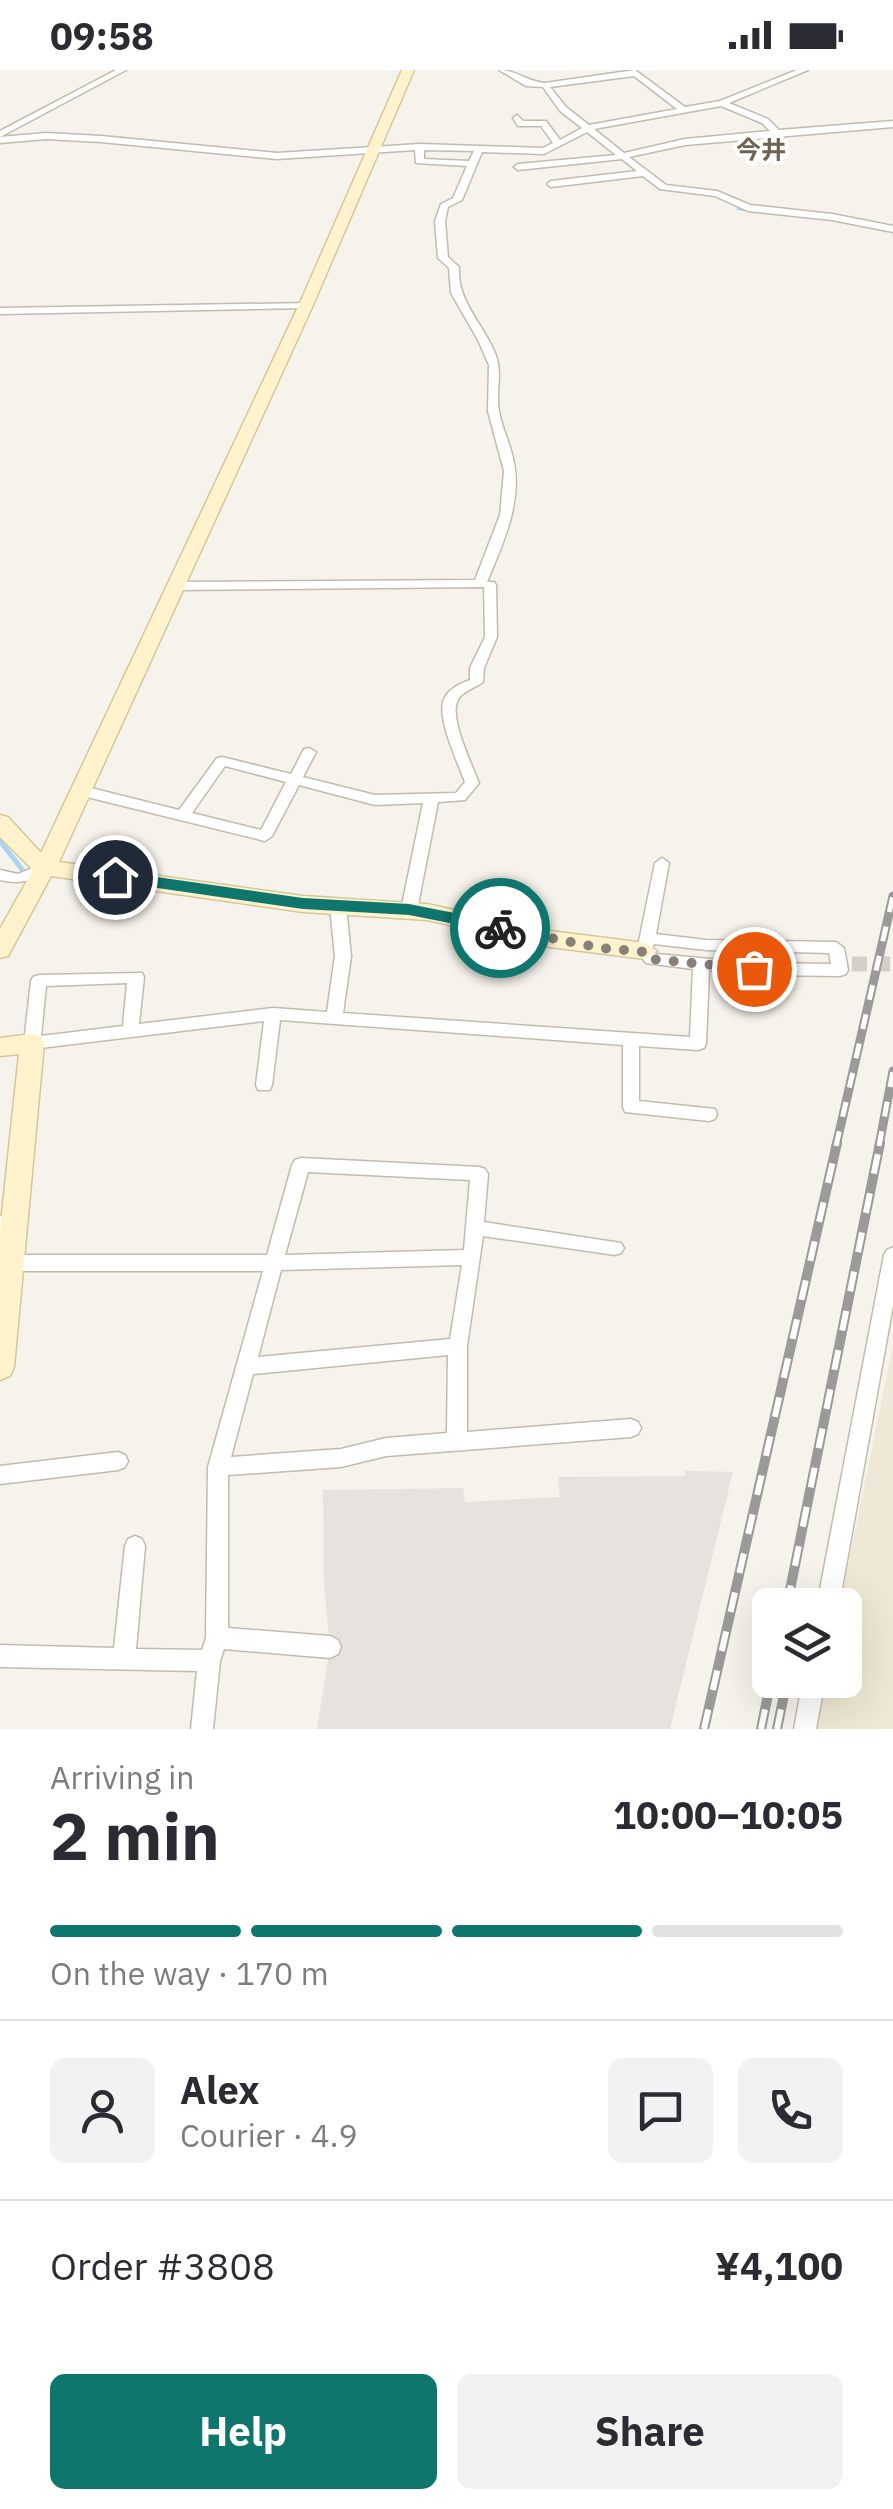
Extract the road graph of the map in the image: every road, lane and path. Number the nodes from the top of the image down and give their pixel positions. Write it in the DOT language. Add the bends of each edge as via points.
graph roads {
  1 [pos="122,70"];
  2 [pos="408,70"];
  3 [pos="503,70"];
  4 [pos="804,70"];
  5 [pos="632,72"];
  6 [pos="545,85"];
  7 [pos="722,103"];
  8 [pos="685,112"];
  9 [pos="517,118"];
  10 [pos="893,124"];
  11 [pos="590,127"];
  12 [pos="777,133"];
  13 [pos="0,137"];
  14 [pos="557,142"];
  15 [pos="420,147"];
  16 [pos="374,148"];
  17 [pos="478,150"];
  18 [pos="620,156"];
  19 [pos="471,164"];
  20 [pos="518,167"];
  21 [pos="644,173"];
  22 [pos="552,184"];
  23 [pos="893,229"];
  24 [pos="306,306"];
  25 [pos="0,311"];
  26 [pos="490,585"];
  27 [pos="178,586"];
  28 [pos="309,752"];
  29 [pos="293,780"];
  30 [pos="82,791"];
  31 [pos="431,800"];
  32 [pos="184,814"];
  33 [pos="0,822"];
  34 [pos="662,862"];
  35 [pos="45,868"];
  36 [pos="0,875"];
  37 [pos="338,907"];
  38 [pos="409,910"];
  39 [pos="647,945"];
  40 [pos="0,950"];
  41 [pos="829,964"];
  42 [pos="701,966"];
  43 [pos="272,1014"];
  44 [pos="334,1017"];
  45 [pos="130,1032"];
  46 [pos="631,1040"];
  47 [pos="32,1043"];
  48 [pos="0,1046"];
  49 [pos="264,1085"];
  50 [pos="709,1114"];
  51 [pos="0,1223"];
  52 [pos="476,1228"];
  53 [pos="615,1248"];
  54 [pos="472,1256"];
  55 [pos="893,1256"];
  56 [pos="10,1263"];
  57 [pos="272,1263"];
  58 [pos="886,1336"];
  59 [pos="458,1346"];
  60 [pos="246,1366"];
  61 [pos="0,1367"];
  62 [pos="631,1428"];
  63 [pos="458,1443"];
  64 [pos="118,1461"];
  65 [pos="218,1467"];
  66 [pos="0,1474"];
  67 [pos="135,1546"];
  68 [pos="832,1588"];
  69 [pos="217,1638"];
  70 [pos="330,1648"];
  71 [pos="0,1656"];
  72 [pos="124,1659"];
  73 [pos="209,1662"];
  74 [pos="811,1698"];
  75 [pos="202,1729"];
  76 [pos="805,1729"];
  1 -- 13 [label="street"];
  2 -- 16 [label="street"];
  3 -- 6 [label="street"];
  4 -- 7 [label="street"];
  5 -- 6 [label="street"];
  5 -- 8 [label="street"];
  6 -- 11 [label="street" via="562,108"];
  7 -- 8 [label="street"];
  7 -- 12 [label="street"];
  8 -- 11 [label="street"];
  9 -- 14 [label="street" via="521,124 543,123"];
  10 -- 12 [label="street"];
  11 -- 14 [label="street"];
  11 -- 18 [label="street"];
  12 -- 18 [label="street"];
  13 -- 16 [label="street" via="131,141 276,156"];
  14 -- 17 [label="street" via="544,151"];
  15 -- 16 [label="street"];
  15 -- 17 [label="street"];
  15 -- 19 [label="street" via="419,161"];
  16 -- 24 [label="street"];
  17 -- 19 [label="street"];
  18 -- 20 [label="street"];
  18 -- 21 [label="street"];
  19 -- 27 [label="street" via="457,200 444,206 443,258 454,266 458,302 494,366 492,410 510,471 498,543 480,584"];
  21 -- 22 [label="street"];
  21 -- 23 [label="street" via="663,187 717,194 748,208"];
  24 -- 25 [label="street"];
  24 -- 27 [label="street"];
  26 -- 31 [label="street" via="491,637 476,682 450,700 449,718 472,784 460,797"];
  27 -- 30 [label="street"];
  28 -- 29 [label="street"];
  29 -- 31 [label="street" via="375,800"];
  29 -- 32 [label="street" via="222,761"];
  29 -- 32 [label="street" via="265,836"];
  30 -- 32 [label="street"];
  30 -- 35 [label="street"];
  31 -- 38 [label="street"];
  33 -- 35 [label="street"];
  34 -- 39 [label="street"];
  35 -- 36 [label="street" via="19,879"];
  35 -- 37 [label="street"];
  35 -- 40 [label="street"];
  37 -- 38 [label="street"];
  37 -- 44 [label="street" via="343,956"];
  38 -- 39 [label="street" via="590,946"];
  39 -- 41 [label="street" via="734,961"];
  39 -- 42 [label="street" via="650,959"];
  39 -- 42 [label="street" via="836,948 840,970"];
  42 -- 46 [label="street" via="698,1044"];
  43 -- 44 [label="street"];
  43 -- 45 [label="street"];
  43 -- 49 [label="street"];
  44 -- 46 [label="street"];
  45 -- 47 [label="street"];
  45 -- 47 [label="street" via="136,977 39,981"];
  46 -- 50 [label="street" via="631,1107"];
  47 -- 48 [label="street"];
  47 -- 56 [label="street"];
  51 -- 56 [label="street"];
  52 -- 53 [label="street"];
  52 -- 54 [label="street"];
  52 -- 57 [label="street" via="478,1174 300,1166"];
  54 -- 57 [label="street"];
  54 -- 59 [label="street"];
  55 -- 58 [label="street"];
  56 -- 57 [label="street"];
  56 -- 61 [label="street"];
  57 -- 60 [label="street"];
  58 -- 68 [label="street"];
  59 -- 60 [label="street"];
  59 -- 63 [label="street"];
  60 -- 65 [label="street"];
  62 -- 63 [label="street"];
  63 -- 65 [label="street"];
  64 -- 66 [label="street"];
  65 -- 69 [label="street"];
  67 -- 72 [label="street"];
  69 -- 70 [label="street"];
  69 -- 73 [label="street"];
  71 -- 72 [label="street"];
  72 -- 73 [label="street"];
  73 -- 75 [label="street"];
  74 -- 76 [label="street"];
}
